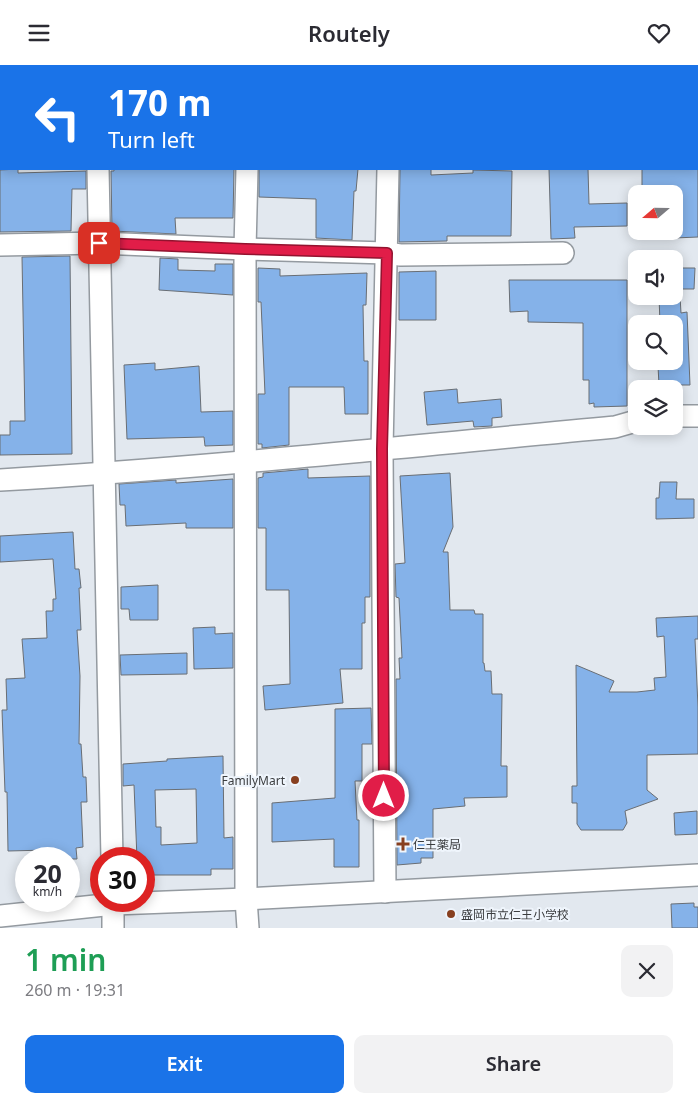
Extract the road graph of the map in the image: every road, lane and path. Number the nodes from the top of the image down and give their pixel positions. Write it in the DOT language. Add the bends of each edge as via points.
graph roads {
  1 [pos="98,170"];
  2 [pos="247,170"];
  3 [pos="388,170"];
  4 [pos="99,243"];
  5 [pos="0,245"];
  6 [pos="245,249"];
  7 [pos="387,253"];
  8 [pos="563,253"];
  9 [pos="698,415"];
  10 [pos="683,416"];
  11 [pos="628,423"];
  12 [pos="382,449"];
  13 [pos="246,461"];
  14 [pos="103,474"];
  15 [pos="0,480"];
  16 [pos="112,847"];
  17 [pos="698,875"];
  18 [pos="385,892"];
  19 [pos="246,899"];
  20 [pos="155,902"];
  21 [pos="90,906"];
  22 [pos="114,912"];
  23 [pos="0,916"];
  24 [pos="113,928"];
  25 [pos="248,928"];
  1 -- 4 [label="street"];
  2 -- 6 [label="street"];
  3 -- 7 [label="street"];
  4 -- 5 [label="street"];
  4 -- 6 [label="street"];
  4 -- 14 [label="street"];
  6 -- 7 [label="street"];
  6 -- 13 [label="street"];
  7 -- 8 [label="street"];
  7 -- 12 [label="street"];
  9 -- 10 [label="street"];
  11 -- 12 [label="street"];
  12 -- 13 [label="street"];
  12 -- 18 [label="street"];
  13 -- 14 [label="street"];
  13 -- 19 [label="street"];
  14 -- 15 [label="street"];
  14 -- 16 [label="street"];
  17 -- 18 [label="street"];
  18 -- 19 [label="street"];
  19 -- 20 [label="street"];
  19 -- 25 [label="street"];
  21 -- 23 [label="street"];
  22 -- 24 [label="street"];
}
